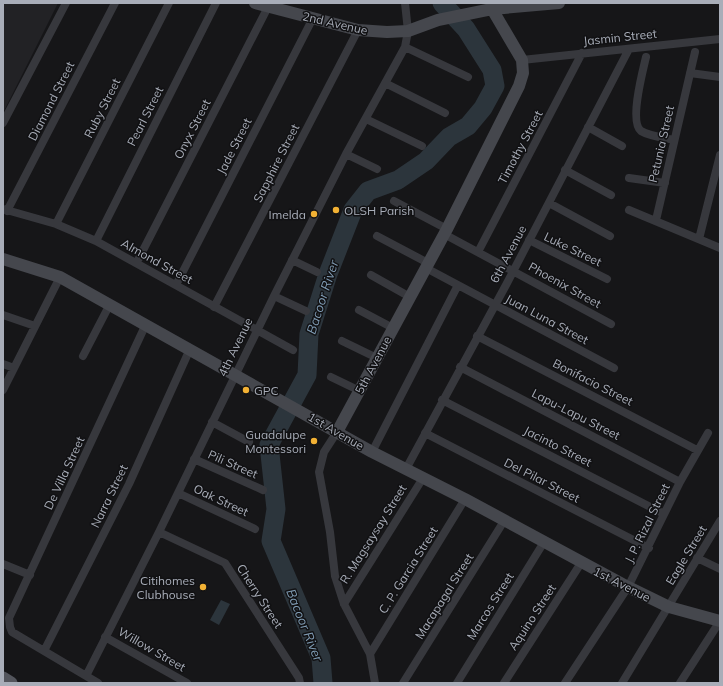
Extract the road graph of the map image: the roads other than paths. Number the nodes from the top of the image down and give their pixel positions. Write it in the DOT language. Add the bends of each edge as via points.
graph roads {
  1 [pos="66,3"];
  2 [pos="115,3"];
  3 [pos="169,3"];
  4 [pos="216,3"];
  5 [pos="254,3"];
  6 [pos="405,3"];
  7 [pos="559,3"];
  8 [pos="268,7"];
  9 [pos="487,8"];
  10 [pos="313,18"];
  11 [pos="358,30"];
  12 [pos="408,31"];
  13 [pos="720,39"];
  14 [pos="405,47"];
  15 [pos="629,49"];
  16 [pos="695,52"];
  17 [pos="582,53"];
  18 [pos="646,57"];
  19 [pos="522,60"];
  20 [pos="690,73"];
  21 [pos="468,77"];
  22 [pos="720,77"];
  23 [pos="385,83"];
  24 [pos="445,113"];
  25 [pos="366,119"];
  26 [pos="3,123"];
  27 [pos="588,127"];
  28 [pos="674,140"];
  29 [pos="422,146"];
  30 [pos="622,146"];
  31 [pos="346,154"];
  32 [pos="720,155"];
  33 [pos="377,168"];
  34 [pos="565,170"];
  35 [pos="629,178"];
  36 [pos="665,183"];
  37 [pos="611,195"];
  38 [pos="394,201"];
  39 [pos="549,203"];
  40 [pos="5,210"];
  41 [pos="629,210"];
  42 [pos="656,220"];
  43 [pos="56,224"];
  44 [pos="446,231"];
  45 [pos="378,236"];
  46 [pos="610,236"];
  47 [pos="699,239"];
  48 [pos="529,240"];
  49 [pos="96,241"];
  50 [pos="720,248"];
  51 [pos="478,252"];
  52 [pos="3,259"];
  53 [pos="292,260"];
  54 [pos="137,262"];
  55 [pos="427,266"];
  56 [pos="513,271"];
  57 [pos="317,272"];
  58 [pos="371,275"];
  59 [pos="60,277"];
  60 [pos="607,279"];
  61 [pos="176,285"];
  62 [pos="458,286"];
  63 [pos="274,296"];
  64 [pos="410,298"];
  65 [pos="110,304"];
  66 [pos="494,304"];
  67 [pos="214,307"];
  68 [pos="359,310"];
  69 [pos="306,311"];
  70 [pos="3,315"];
  71 [pos="146,324"];
  72 [pos="611,324"];
  73 [pos="35,326"];
  74 [pos="393,328"];
  75 [pos="257,331"];
  76 [pos="477,336"];
  77 [pos="342,341"];
  78 [pos="190,349"];
  79 [pos="293,350"];
  80 [pos="83,356"];
  81 [pos="377,358"];
  82 [pos="3,364"];
  83 [pos="14,368"];
  84 [pos="460,368"];
  85 [pos="614,368"];
  86 [pos="236,374"];
  87 [pos="331,377"];
  88 [pos="3,390"];
  89 [pos="360,391"];
  90 [pos="442,400"];
  91 [pos="212,422"];
  92 [pos="337,432"];
  93 [pos="425,433"];
  94 [pos="708,433"];
  95 [pos="249,442"];
  96 [pos="698,450"];
  97 [pos="372,452"];
  98 [pos="194,459"];
  99 [pos="406,469"];
  100 [pos="423,478"];
  101 [pos="680,482"];
  102 [pos="263,490"];
  103 [pos="178,493"];
  104 [pos="465,499"];
  105 [pos="664,514"];
  106 [pos="504,521"];
  107 [pos="720,521"];
  108 [pos="255,529"];
  109 [pos="159,532"];
  110 [pos="544,542"];
  111 [pos="648,548"];
  112 [pos="697,558"];
  113 [pos="581,563"];
  114 [pos="3,564"];
  115 [pos="720,569"];
  116 [pos="30,575"];
  117 [pos="628,587"];
  118 [pos="344,604"];
  119 [pos="669,607"];
  120 [pos="720,621"];
  121 [pos="105,637"];
  122 [pos="44,651"];
  123 [pos="370,654"];
  124 [pos="86,676"];
  125 [pos="3,678"];
  126 [pos="11,683"];
  127 [pos="98,683"];
  128 [pos="187,683"];
  129 [pos="300,683"];
  130 [pos="375,683"];
  131 [pos="404,683"];
  132 [pos="457,683"];
  133 [pos="504,683"];
  134 [pos="566,683"];
  135 [pos="622,683"];
  136 [pos="680,683"];
  1 -- 26 [label="street"];
  2 -- 40 [label="street, Diamond Street"];
  3 -- 43 [label="street, Ruby Street"];
  4 -- 49 [label="street, Pearl Street"];
  5 -- 8 [label="street, 2nd Avenue"];
  6 -- 12 [label="street, 4th Avenue"];
  7 -- 9 [label="street, 2nd Avenue"];
  8 -- 10 [label="street, 2nd Avenue"];
  8 -- 54 [label="street, Onyx Street"];
  9 -- 12 [label="street, 2nd Avenue" via="438,20"];
  9 -- 19 [label="street"];
  10 -- 11 [label="street, 2nd Avenue"];
  10 -- 61 [label="street, Jade Street"];
  11 -- 12 [label="street, 2nd Avenue"];
  11 -- 67 [label="street, Sapphire Street"];
  12 -- 14 [label="street, 4th Avenue"];
  13 -- 15 [label="street, Jasmin Street"];
  14 -- 21 [label="street"];
  14 -- 23 [label="street, 4th Avenue"];
  15 -- 17 [label="street, Jasmin Street"];
  15 -- 27 [label="street, 6th Avenue"];
  16 -- 20 [label="street, Petunia Street"];
  17 -- 19 [label="street, Jasmin Street"];
  17 -- 51 [label="street, Timothy Street"];
  18 -- 28 [label="street" via="637,95 637,126 642,131"];
  19 -- 44 [label="street, 5th Avenue" via="523,72 519,86"];
  20 -- 22 [label="street"];
  20 -- 28 [label="street, Petunia Street"];
  23 -- 24 [label="street"];
  23 -- 25 [label="street, 4th Avenue"];
  25 -- 29 [label="street"];
  25 -- 31 [label="street, 4th Avenue"];
  27 -- 30 [label="street"];
  27 -- 34 [label="street, 6th Avenue"];
  28 -- 36 [label="street, Petunia Street"];
  31 -- 33 [label="street"];
  31 -- 53 [label="street, 4th Avenue"];
  32 -- 47 [label="street"];
  34 -- 37 [label="street"];
  34 -- 39 [label="street, 6th Avenue"];
  35 -- 36 [label="street"];
  36 -- 42 [label="street, Petunia Street"];
  38 -- 44 [label="street, Phoenix Street"];
  39 -- 46 [label="street"];
  39 -- 48 [label="street, 6th Avenue"];
  40 -- 43 [label="street, Almond Street"];
  41 -- 42 [label="street"];
  42 -- 47 [label="street"];
  43 -- 49 [label="street, Almond Street"];
  44 -- 51 [label="street, Phoenix Street"];
  44 -- 55 [label="street, 5th Avenue"];
  45 -- 55 [label="street, Juan Luna Street"];
  47 -- 50 [label="street"];
  48 -- 56 [label="street, 6th Avenue"];
  48 -- 60 [label="street, Luke Street"];
  49 -- 54 [label="street, Almond Street"];
  51 -- 56 [label="street, Phoenix Street"];
  52 -- 59 [label="street, 1st Avenue"];
  53 -- 57 [label="street"];
  53 -- 63 [label="street, 4th Avenue"];
  54 -- 61 [label="street, Almond Street"];
  55 -- 62 [label="street, Juan Luna Street"];
  55 -- 64 [label="street, 5th Avenue"];
  56 -- 66 [label="street, 6th Avenue"];
  56 -- 72 [label="street, Phoenix Street"];
  58 -- 64 [label="street"];
  59 -- 65 [label="street, 1st Avenue"];
  59 -- 73 [label="street"];
  61 -- 67 [label="street, Almond Street"];
  62 -- 66 [label="street, Juan Luna Street"];
  62 -- 97 [label="street"];
  63 -- 69 [label="street"];
  63 -- 75 [label="street, 4th Avenue"];
  64 -- 74 [label="street, 5th Avenue"];
  65 -- 71 [label="street, 1st Avenue"];
  65 -- 80 [label="street"];
  66 -- 76 [label="street, 6th Avenue"];
  66 -- 85 [label="street, Juan Luna Street"];
  67 -- 75 [label="street, Almond Street"];
  68 -- 74 [label="street"];
  70 -- 73 [label="street"];
  71 -- 78 [label="street, 1st Avenue"];
  71 -- 116 [label="street, De Villa Street"];
  73 -- 83 [label="street"];
  74 -- 81 [label="street, 5th Avenue"];
  75 -- 79 [label="street, Almond Street"];
  75 -- 86 [label="street, 4th Avenue"];
  76 -- 84 [label="street, 6th Avenue"];
  76 -- 96 [label="street, Bonifacio Street"];
  77 -- 81 [label="street"];
  78 -- 86 [label="street, 1st Avenue"];
  78 -- 122 [label="street, Narra Street" via="129,484"];
  81 -- 89 [label="street, 5th Avenue"];
  82 -- 83 [label="street"];
  83 -- 88 [label="street"];
  84 -- 90 [label="street, 6th Avenue"];
  84 -- 101 [label="street, Lapu-Lapu Street"];
  86 -- 91 [label="street, 4th Avenue"];
  86 -- 92 [label="street, 1st Avenue"];
  87 -- 89 [label="street"];
  89 -- 92 [label="street, 5th Avenue"];
  90 -- 93 [label="street, 6th Avenue"];
  90 -- 105 [label="street, Jacinto Street"];
  91 -- 95 [label="street"];
  91 -- 98 [label="street, 4th Avenue"];
  92 -- 97 [label="street, 1st Avenue"];
  92 -- 118 [label="street, 5th Avenue" via="324,452 319,472 335,576"];
  93 -- 99 [label="street, 6th Avenue"];
  93 -- 111 [label="street, Del Pilar Street"];
  94 -- 96 [label="street, J. P. Rizal Street"];
  96 -- 101 [label="street, J. P. Rizal Street"];
  97 -- 99 [label="street, 1st Avenue"];
  98 -- 102 [label="street, Pili Street"];
  98 -- 103 [label="street, 4th Avenue"];
  99 -- 100 [label="street, 1st Avenue"];
  100 -- 104 [label="street, 1st Avenue"];
  100 -- 118 [label="street, R. Magsaysay Street"];
  101 -- 105 [label="street, J. P. Rizal Street"];
  103 -- 108 [label="street, Oak Street"];
  103 -- 109 [label="street, 4th Avenue"];
  104 -- 106 [label="street, 1st Avenue"];
  104 -- 123 [label="street, C. P. Garcia Street"];
  105 -- 111 [label="street, J. P. Rizal Street"];
  106 -- 110 [label="street, 1st Avenue"];
  106 -- 131 [label="street, Macapagal Street"];
  107 -- 112 [label="street, Eagle Street"];
  109 -- 121 [label="street, 4th Avenue"];
  109 -- 129 [label="street, Cherry Street" via="225,563"];
  110 -- 113 [label="street, 1st Avenue"];
  110 -- 132 [label="street, Marcos Street"];
  111 -- 117 [label="street, J. P. Rizal Street"];
  112 -- 115 [label="street"];
  112 -- 119 [label="street, Eagle Street"];
  113 -- 117 [label="street, 1st Avenue"];
  113 -- 133 [label="street, Aquino Street"];
  114 -- 116 [label="street"];
  116 -- 122 [label="street, De Villa Street" via="9,618 10,627 12,632"];
  117 -- 119 [label="street, 1st Avenue"];
  117 -- 134 [label="street, J. P. Rizal Street"];
  118 -- 123 [label="street, 5th Avenue"];
  119 -- 120 [label="street, 1st Avenue"];
  119 -- 135 [label="street, Eagle Street"];
  120 -- 136 [label="street"];
  121 -- 124 [label="street, 4th Avenue"];
  121 -- 128 [label="street, Willow Street"];
  122 -- 124 [label="street"];
  123 -- 130 [label="street, 5th Avenue"];
  124 -- 127 [label="street"];
  125 -- 126 [label="main road"];
}
